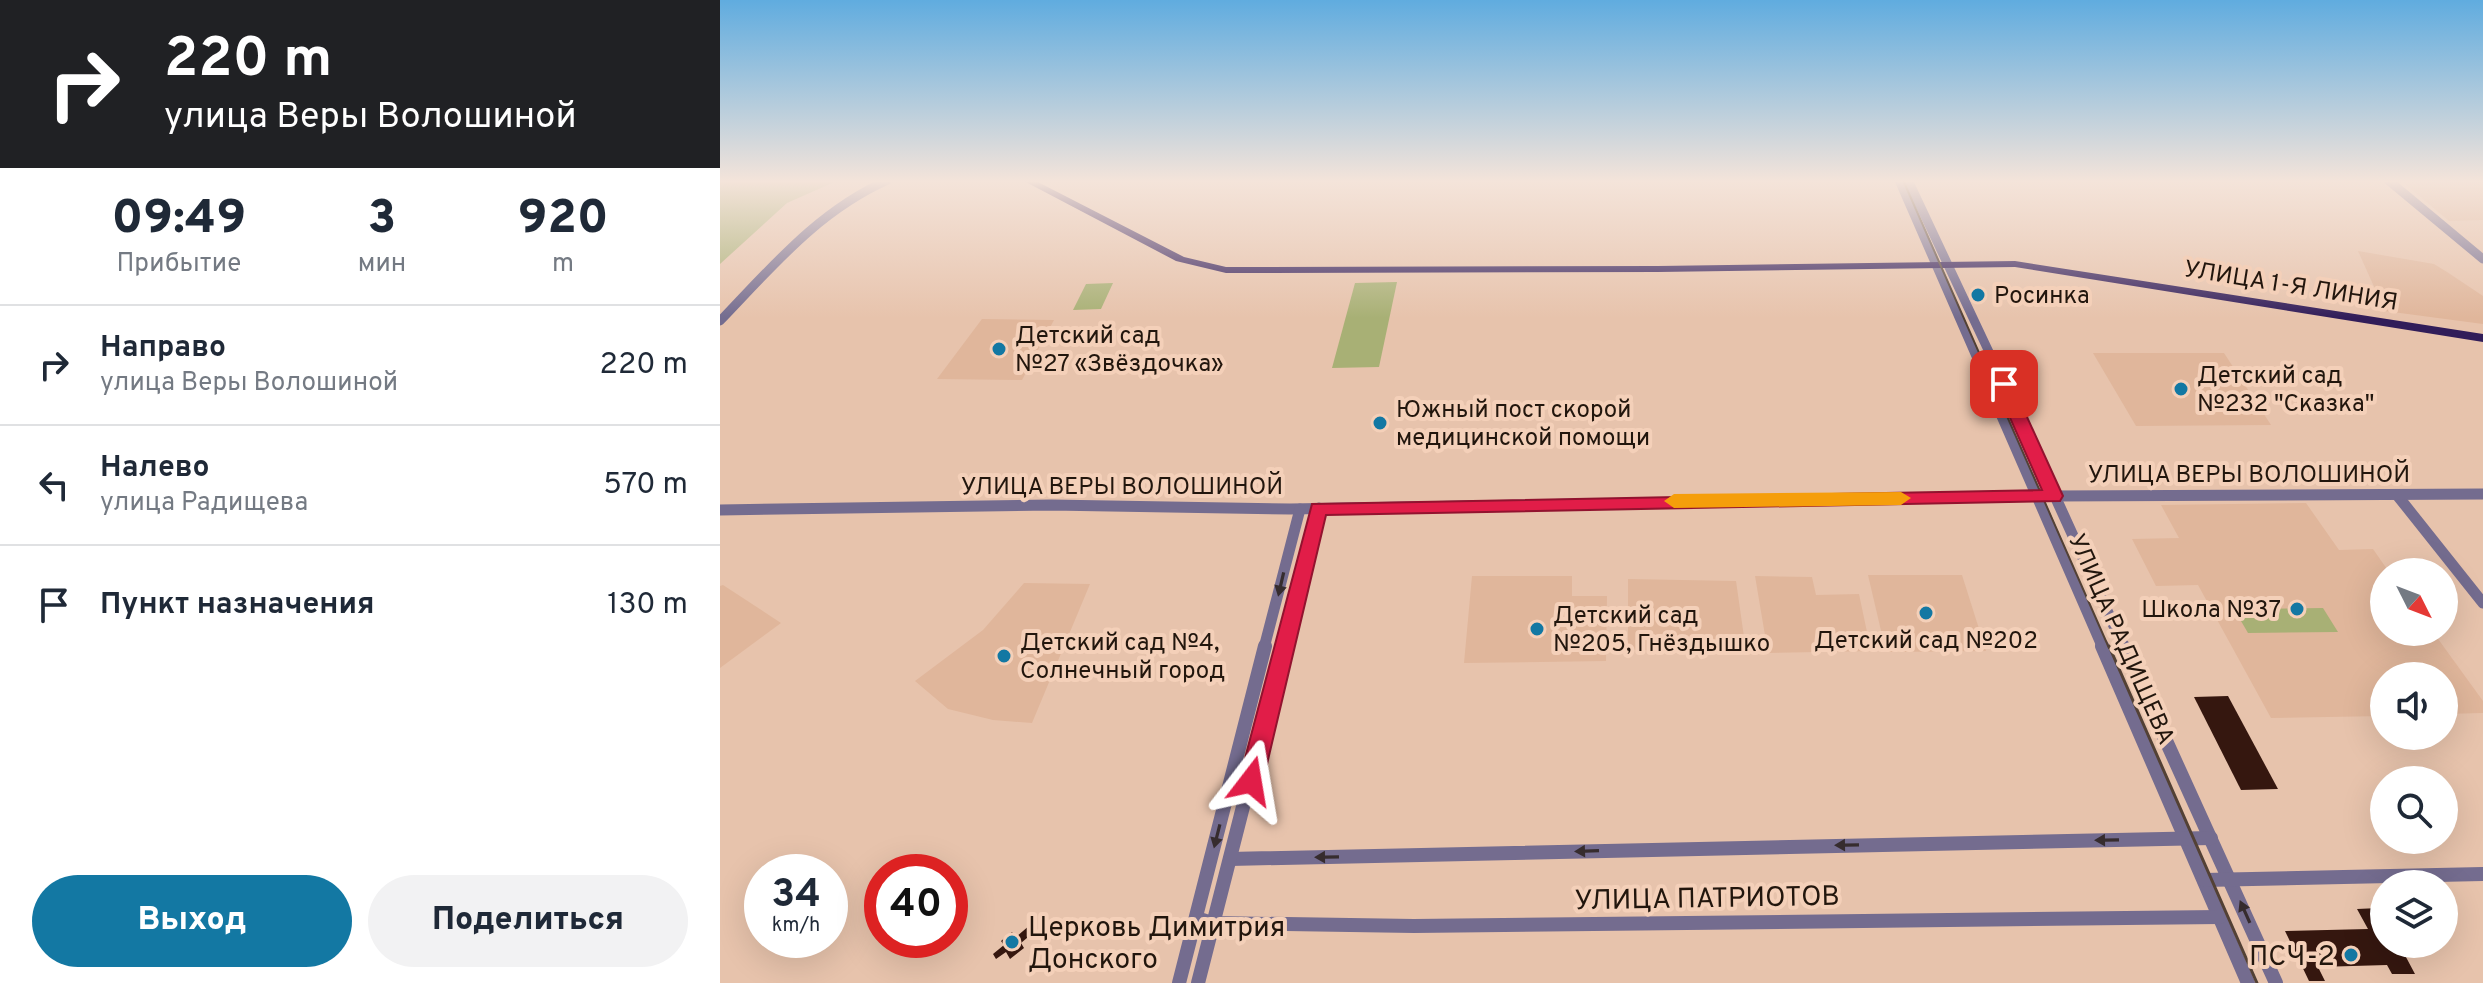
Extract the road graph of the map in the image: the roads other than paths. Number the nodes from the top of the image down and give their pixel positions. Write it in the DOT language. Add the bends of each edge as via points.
graph roads {
  1 [pos="814,226"];
  2 [pos="1116,226"];
  3 [pos="1918,226"];
  4 [pos="1930,226"];
  5 [pos="2443,226"];
  6 [pos="2483,259"];
  7 [pos="1934,265"];
  8 [pos="1949,265"];
  9 [pos="720,321"];
  10 [pos="2483,338"];
  11 [pos="2483,494"];
  12 [pos="2397,495"];
  13 [pos="2036,496"];
  14 [pos="2054,496"];
  15 [pos="1319,508"];
  16 [pos="1300,509"];
  17 [pos="720,510"];
  18 [pos="2483,603"];
  19 [pos="1273,616"];
  20 [pos="1292,617"];
  21 [pos="2185,838"];
  22 [pos="2211,838"];
  23 [pos="1230,859"];
  24 [pos="2483,874"];
  25 [pos="2204,880"];
  26 [pos="2231,881"];
  27 [pos="2220,917"];
  28 [pos="1204,920"];
  29 [pos="1179,983"];
  30 [pos="1198,983"];
  31 [pos="2248,983"];
  32 [pos="2276,983"];
  1 -- 9 [label="street"];
  2 -- 7 [label="main road" via="1180,259 1226,270"];
  3 -- 7 [label="street, УЛИЦА РАДИЩЕВА"];
  4 -- 8 [label="street, УЛИЦА РАДИЩЕВА"];
  5 -- 6 [label="street"];
  7 -- 8 [label="main road, УЛИЦА 1-Я ЛИНИЯ"];
  7 -- 13 [label="street, УЛИЦА РАДИЩЕВА"];
  8 -- 10 [label="main road, УЛИЦА 1-Я ЛИНИЯ" via="2043,267"];
  8 -- 14 [label="street, УЛИЦА РАДИЩЕВА"];
  11 -- 12 [label="street, УЛИЦА ВЕРЫ ВОЛОШИНОЙ"];
  12 -- 14 [label="street, УЛИЦА ВЕРЫ ВОЛОШИНОЙ"];
  12 -- 18 [label="street"];
  13 -- 14 [label="street, УЛИЦА ВЕРЫ ВОЛОШИНОЙ"];
  13 -- 15 [label="street, УЛИЦА ВЕРЫ ВОЛОШИНОЙ"];
  13 -- 21 [label="street, УЛИЦА РАДИЩЕВА"];
  14 -- 22 [label="street, УЛИЦА РАДИЩЕВА"];
  15 -- 16 [label="street, УЛИЦА ВЕРЫ ВОЛОШИНОЙ"];
  15 -- 20 [label="street"];
  16 -- 17 [label="street, УЛИЦА ВЕРЫ ВОЛОШИНОЙ" via="1051,505"];
  16 -- 19 [label="street, one-way"];
  19 -- 20 [label="street"];
  19 -- 28 [label="street, one-way"];
  20 -- 23 [label="street"];
  21 -- 22 [label="street, УЛИЦА ПАТРИОТОВ"];
  21 -- 23 [label="street, УЛИЦА ПАТРИОТОВ, one-way"];
  21 -- 25 [label="street, УЛИЦА РАДИЩЕВА"];
  22 -- 26 [label="street, УЛИЦА РАДИЩЕВА"];
  23 -- 28 [label="street"];
  24 -- 26 [label="street"];
  25 -- 26 [label="street"];
  25 -- 27 [label="street, УЛИЦА РАДИЩЕВА"];
  32 -- 26 [label="street, УЛИЦА РАДИЩЕВА, one-way"];
  27 -- 28 [label="street, УЛИЦА ПАТРИОТОВ" via="1429,926"];
  27 -- 31 [label="street, УЛИЦА РАДИЩЕВА"];
  28 -- 29 [label="street"];
  28 -- 30 [label="street"];
}
